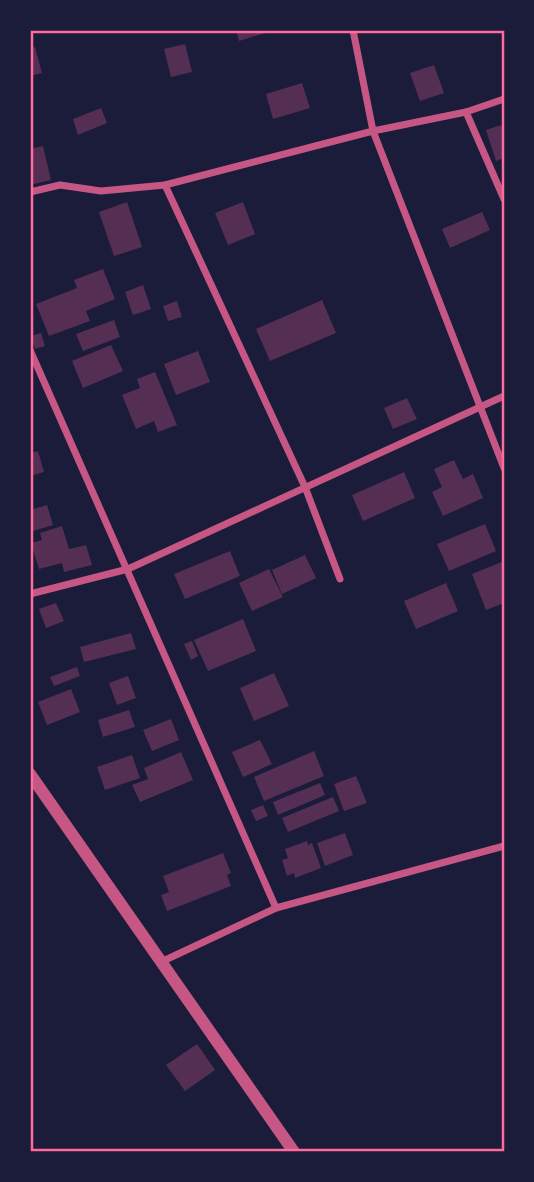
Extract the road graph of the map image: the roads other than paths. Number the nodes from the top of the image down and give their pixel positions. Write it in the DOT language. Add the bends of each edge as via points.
graph roads {
  1 [pos="353,30"];
  2 [pos="504,99"];
  3 [pos="466,112"];
  4 [pos="373,131"];
  5 [pos="165,185"];
  6 [pos="30,192"];
  7 [pos="504,199"];
  8 [pos="30,350"];
  9 [pos="504,396"];
  10 [pos="479,406"];
  11 [pos="504,468"];
  12 [pos="305,487"];
  13 [pos="128,569"];
  14 [pos="340,579"];
  15 [pos="30,594"];
  16 [pos="30,774"];
  17 [pos="504,846"];
  18 [pos="276,908"];
  19 [pos="161,962"];
  20 [pos="294,1152"];
  1 -- 4 [label="street"];
  2 -- 3 [label="street"];
  3 -- 4 [label="street"];
  3 -- 7 [label="street"];
  4 -- 5 [label="street"];
  4 -- 10 [label="street"];
  5 -- 6 [label="street" via="101,191 60,185"];
  5 -- 12 [label="street"];
  8 -- 13 [label="street"];
  9 -- 10 [label="street"];
  10 -- 11 [label="street"];
  10 -- 12 [label="street"];
  12 -- 13 [label="street"];
  12 -- 14 [label="street"];
  13 -- 15 [label="street"];
  13 -- 18 [label="street"];
  16 -- 19 [label="street"];
  17 -- 18 [label="street"];
  18 -- 19 [label="street"];
  19 -- 20 [label="street"];
}
